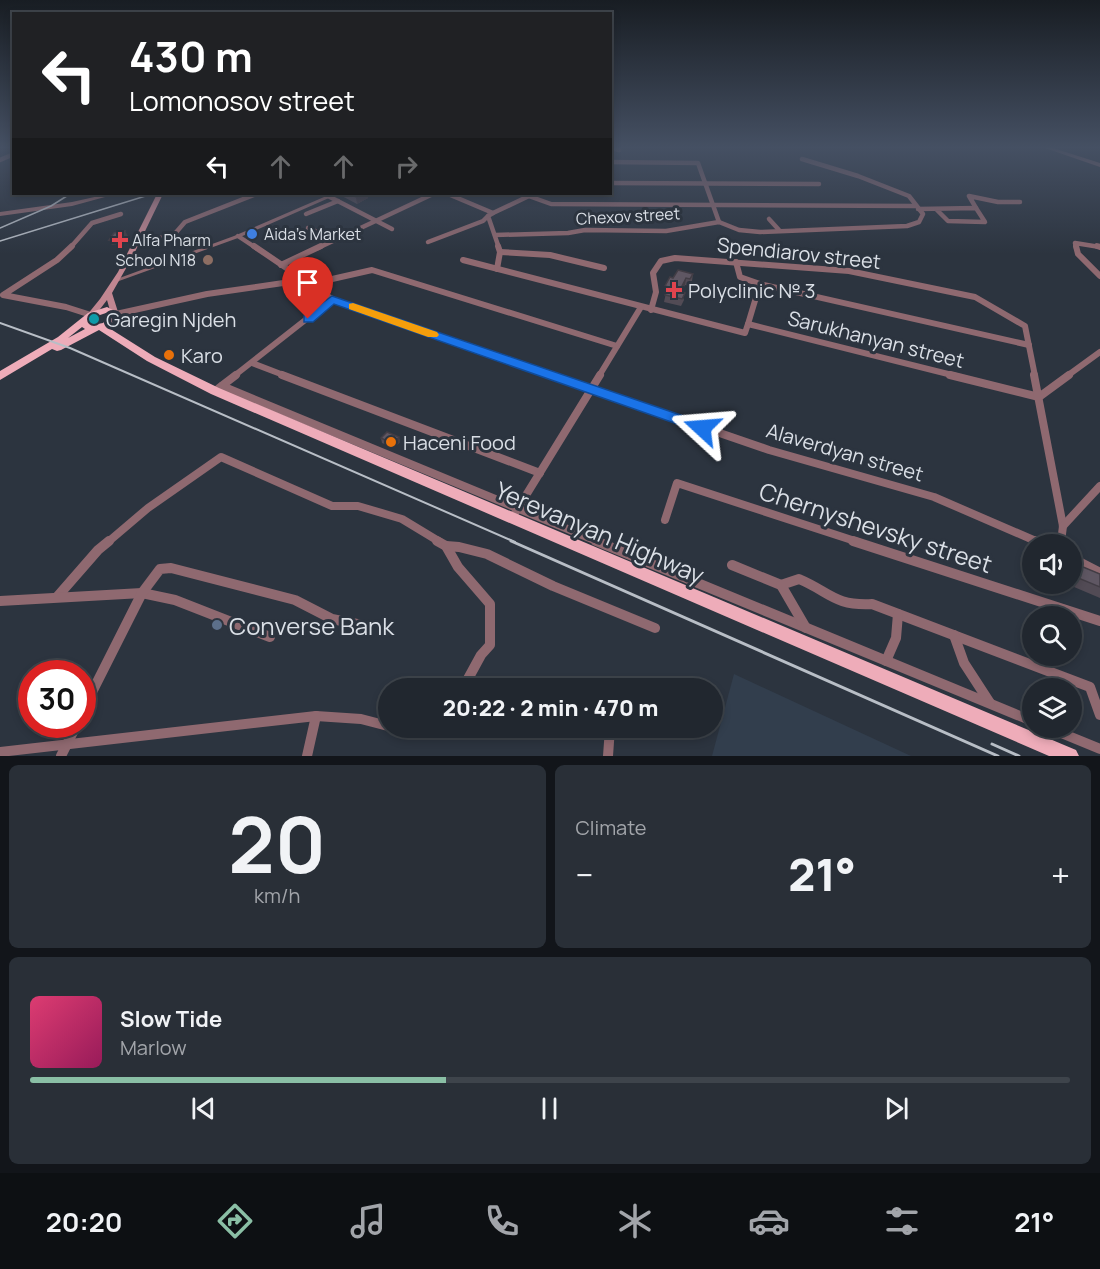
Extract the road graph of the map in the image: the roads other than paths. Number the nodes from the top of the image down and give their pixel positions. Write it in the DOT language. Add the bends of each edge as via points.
graph roads {
  1 [pos="637,183"];
  2 [pos="877,183"];
  3 [pos="705,184"];
  4 [pos="819,184"];
  5 [pos="109,195"];
  6 [pos="160,195"];
  7 [pos="166,195"];
  8 [pos="253,195"];
  9 [pos="332,195"];
  10 [pos="431,195"];
  11 [pos="450,195"];
  12 [pos="526,195"];
  13 [pos="530,195"];
  14 [pos="338,201"];
  15 [pos="1020,202"];
  16 [pos="713,206"];
  17 [pos="917,207"];
  18 [pos="936,208"];
  19 [pos="976,208"];
  20 [pos="314,211"];
  21 [pos="121,213"];
  22 [pos="0,214"];
  23 [pos="306,214"];
  24 [pos="491,214"];
  25 [pos="321,216"];
  26 [pos="769,219"];
  27 [pos="376,220"];
  28 [pos="719,222"];
  29 [pos="308,228"];
  30 [pos="392,229"];
  31 [pos="779,230"];
  32 [pos="495,235"];
  33 [pos="142,236"];
  34 [pos="238,236"];
  35 [pos="336,239"];
  36 [pos="428,242"];
  37 [pos="1100,247"];
  38 [pos="500,252"];
  39 [pos="463,260"];
  40 [pos="736,262"];
  41 [pos="281,265"];
  42 [pos="604,268"];
  43 [pos="497,269"];
  44 [pos="1100,276"];
  45 [pos="117,280"];
  46 [pos="307,282"];
  47 [pos="760,284"];
  48 [pos="109,295"];
  49 [pos="332,299"];
  50 [pos="641,307"];
  51 [pos="651,310"];
  52 [pos="116,314"];
  53 [pos="91,315"];
  54 [pos="83,323"];
  55 [pos="748,324"];
  56 [pos="98,328"];
  57 [pos="118,337"];
  58 [pos="71,340"];
  59 [pos="1029,345"];
  60 [pos="617,346"];
  61 [pos="1100,352"];
  62 [pos="252,363"];
  63 [pos="0,375"];
  64 [pos="0,382"];
  65 [pos="219,388"];
  66 [pos="591,390"];
  67 [pos="1039,397"];
  68 [pos="540,473"];
  69 [pos="1100,486"];
  70 [pos="515,514"];
  71 [pos="665,520"];
  72 [pos="1063,526"];
  73 [pos="1062,534"];
  74 [pos="1022,535"];
  75 [pos="447,546"];
  76 [pos="1082,564"];
  77 [pos="732,565"];
  78 [pos="1100,573"];
  79 [pos="781,585"];
  80 [pos="142,593"];
  81 [pos="57,597"];
  82 [pos="0,602"];
  83 [pos="898,614"];
  84 [pos="1100,621"];
  85 [pos="362,625"];
  86 [pos="655,628"];
  87 [pos="806,628"];
  88 [pos="954,635"];
  89 [pos="270,637"];
  90 [pos="886,661"];
  91 [pos="468,678"];
  92 [pos="96,684"];
  93 [pos="991,704"];
  94 [pos="1100,715"];
  95 [pos="316,716"];
  96 [pos="1022,717"];
  97 [pos="378,723"];
  98 [pos="70,738"];
  99 [pos="609,738"];
  100 [pos="1074,738"];
  101 [pos="67,745"];
  102 [pos="1100,748"];
  103 [pos="0,752"];
  104 [pos="61,756"];
  105 [pos="307,756"];
  106 [pos="608,756"];
  107 [pos="1070,756"];
  1 -- 3 [label="street"];
  2 -- 17 [label="street" via="909,196"];
  3 -- 4 [label="street"];
  3 -- 16 [label="street"];
  5 -- 22 [label="street"];
  6 -- 33 [label="main road"];
  7 -- 33 [label="main road"];
  8 -- 33 [label="street" via="185,222 174,237"];
  9 -- 14 [label="street"];
  9 -- 34 [label="street"];
  10 -- 27 [label="street"];
  11 -- 24 [label="street"];
  12 -- 24 [label="street"];
  13 -- 16 [label="street" via="551,204"];
  14 -- 20 [label="street"];
  14 -- 27 [label="street"];
  15 -- 19 [label="street" via="969,196"];
  16 -- 17 [label="street"];
  16 -- 28 [label="street"];
  17 -- 18 [label="street"];
  17 -- 31 [label="street, Chexov street" via="923,214 919,222 907,226"];
  18 -- 19 [label="street"];
  18 -- 19 [label="street" via="948,221 985,222"];
  20 -- 23 [label="street"];
  20 -- 25 [label="street"];
  21 -- 53 [label="street" via="92,223 57,260 3,295"];
  24 -- 32 [label="street"];
  24 -- 36 [label="street" via="483,221"];
  26 -- 31 [label="street"];
  27 -- 30 [label="street"];
  27 -- 35 [label="street"];
  28 -- 31 [label="street, Chexov street" via="739,230"];
  28 -- 32 [label="street, Chexov street" via="666,231"];
  29 -- 35 [label="street"];
  32 -- 38 [label="street"];
  33 -- 45 [label="main road"];
  34 -- 41 [label="street, Alaverdyan street"];
  34 -- 45 [label="street"];
  35 -- 41 [label="street"];
  37 -- 44 [label="street" via="1074,243 1078,254"];
  38 -- 42 [label="street" via="550,255"];
  38 -- 43 [label="street"];
  39 -- 43 [label="street, Sarukhanyan street"];
  40 -- 47 [label="street" via="740,278"];
  40 -- 51 [label="street, Spendiarov street" via="675,258 661,261 653,273 657,301"];
  40 -- 59 [label="street, Spendiarov street" via="849,270 975,297 1025,326"];
  41 -- 46 [label="street, Alaverdyan street"];
  43 -- 50 [label="street, Sarukhanyan street"];
  45 -- 48 [label="main road"];
  46 -- 49 [label="street, Alaverdyan street"];
  46 -- 52 [label="street" via="207,294"];
  46 -- 60 [label="street" via="372,270"];
  47 -- 55 [label="street"];
  47 -- 59 [label="street"];
  48 -- 52 [label="main road"];
  48 -- 53 [label="main road"];
  49 -- 62 [label="street"];
  49 -- 66 [label="street, Alaverdyan street"];
  50 -- 51 [label="street, Sarukhanyan street"];
  50 -- 60 [label="street"];
  51 -- 55 [label="street, Sarukhanyan street" via="745,333"];
  52 -- 53 [label="highway" via="107,310"];
  52 -- 56 [label="highway" via="111,322"];
  52 -- 57 [label="highway"];
  53 -- 54 [label="highway"];
  54 -- 56 [label="highway, Yerevanyan Highway"];
  54 -- 63 [label="highway"];
  55 -- 67 [label="street, Sarukhanyan street"];
  56 -- 57 [label="highway, Yerevanyan Highway"];
  56 -- 58 [label="highway"];
  57 -- 58 [label="highway"];
  57 -- 65 [label="highway, Yerevanyan Highway" via="151,359"];
  58 -- 64 [label="highway"];
  59 -- 67 [label="street, Spendiarov street"];
  60 -- 66 [label="street"];
  61 -- 67 [label="street"];
  62 -- 65 [label="street"];
  62 -- 68 [label="street"];
  65 -- 70 [label="highway, Yerevanyan Highway"];
  66 -- 68 [label="street"];
  66 -- 74 [label="street, Alaverdyan street" via="769,450 934,497"];
  67 -- 72 [label="street, Spendiarov street"];
  68 -- 70 [label="street"];
  69 -- 72 [label="street"];
  70 -- 87 [label="street"];
  70 -- 107 [label="highway, Yerevanyan Highway"];
  71 -- 84 [label="street, Chernyshevsky street" via="677,483"];
  72 -- 73 [label="street, Spendiarov street"];
  75 -- 81 [label="street" via="402,519 358,506 332,506 221,457 148,508 98,550"];
  75 -- 86 [label="street" via="456,545 500,559 552,586"];
  75 -- 91 [label="street" via="458,567 489,604 490,645"];
  76 -- 78 [label="street"];
  77 -- 79 [label="street"];
  79 -- 83 [label="street" via="799,579 851,604 872,604"];
  79 -- 87 [label="street"];
  80 -- 81 [label="street"];
  80 -- 85 [label="street" via="160,569 171,568 295,600 332,619"];
  80 -- 89 [label="street" via="174,600"];
  80 -- 92 [label="street"];
  81 -- 82 [label="street"];
  83 -- 88 [label="street"];
  83 -- 90 [label="street" via="896,644"];
  87 -- 90 [label="street"];
  88 -- 93 [label="street" via="965,669"];
  88 -- 94 [label="street" via="1090,687"];
  90 -- 93 [label="street"];
  93 -- 96 [label="street"];
  95 -- 97 [label="street"];
  95 -- 101 [label="street"];
  95 -- 105 [label="street"];
  98 -- 101 [label="street"];
  99 -- 106 [label="street"];
  100 -- 102 [label="street"];
  101 -- 103 [label="street"];
  101 -- 104 [label="street"];
}
